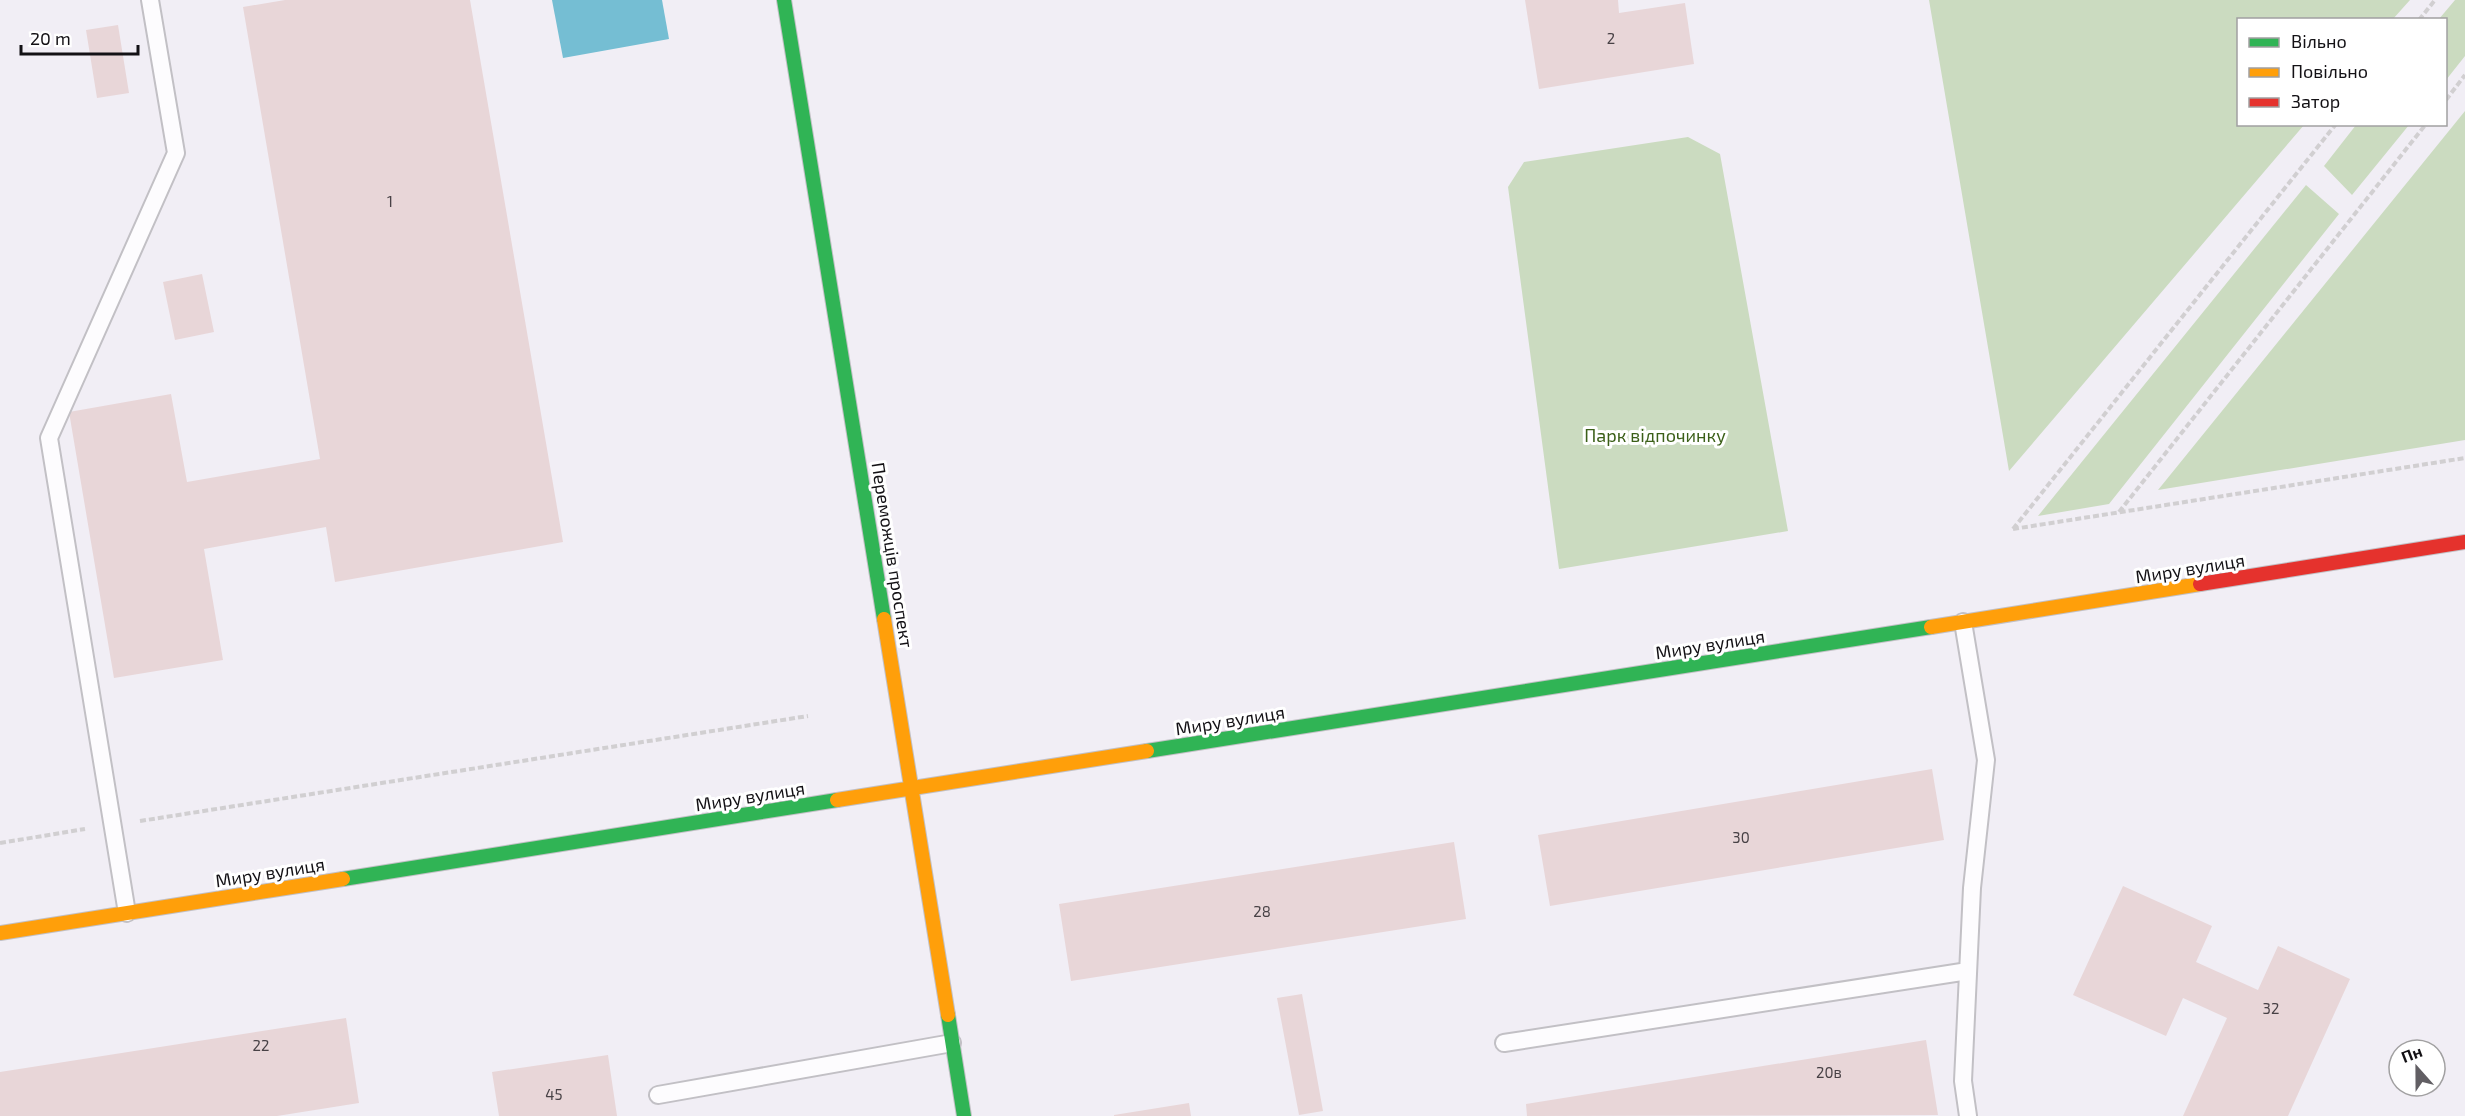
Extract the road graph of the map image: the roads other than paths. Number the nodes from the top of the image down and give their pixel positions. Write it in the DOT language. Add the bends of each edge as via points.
graph roads {
  1 [pos="150,0"];
  2 [pos="784,0"];
  3 [pos="2465,542"];
  4 [pos="1963,622"];
  5 [pos="913,789"];
  6 [pos="127,913"];
  7 [pos="0,933"];
  8 [pos="1968,971"];
  9 [pos="952,1043"];
  10 [pos="1503,1043"];
  11 [pos="658,1095"];
  12 [pos="964,1116"];
  13 [pos="1968,1116"];
  1 -- 6 [label="lane" via="176,153 49,438"];
  2 -- 5 [label="street, Переможців проспект"];
  3 -- 4 [label="street, Миру вулиця"];
  4 -- 5 [label="street, Миру вулиця"];
  4 -- 8 [label="lane" via="1986,760 1972,888"];
  5 -- 6 [label="street, Миру вулиця"];
  5 -- 9 [label="street, Переможців проспект"];
  6 -- 7 [label="street, Миру вулиця"];
  8 -- 10 [label="lane"];
  8 -- 13 [label="lane" via="1963,1081"];
  9 -- 11 [label="lane"];
  9 -- 12 [label="street, Переможців проспект"];
}
